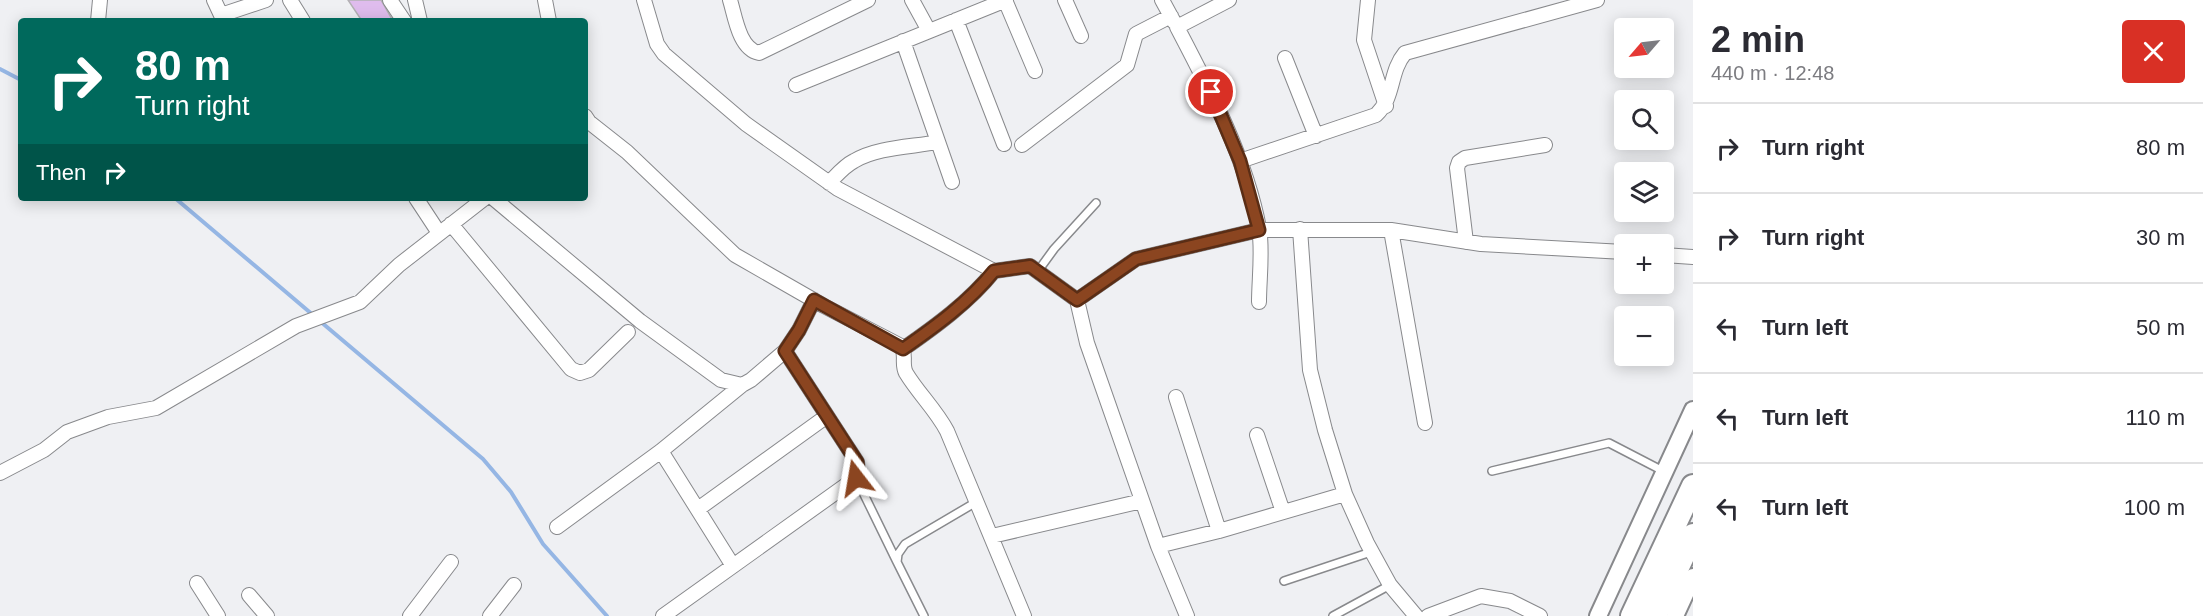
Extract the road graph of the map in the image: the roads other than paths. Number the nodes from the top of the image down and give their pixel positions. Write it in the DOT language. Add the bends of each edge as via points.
graph roads {
  1 [pos="100,0"];
  2 [pos="213,0"];
  3 [pos="266,0"];
  4 [pos="390,0"];
  5 [pos="415,0"];
  6 [pos="545,0"];
  7 [pos="644,0"];
  8 [pos="730,0"];
  9 [pos="868,0"];
  10 [pos="912,0"];
  11 [pos="1006,0"];
  12 [pos="1065,0"];
  13 [pos="1162,0"];
  14 [pos="1229,0"];
  15 [pos="1368,0"];
  16 [pos="1597,0"];
  17 [pos="297,2"];
  18 [pos="972,6"];
  19 [pos="98,18"];
  20 [pos="216,18"];
  21 [pos="302,18"];
  22 [pos="402,18"];
  23 [pos="419,18"];
  24 [pos="548,18"];
  25 [pos="956,20"];
  26 [pos="1174,21"];
  27 [pos="929,31"];
  28 [pos="1081,36"];
  29 [pos="903,42"];
  30 [pos="1285,58"];
  31 [pos="1035,71"];
  32 [pos="796,85"];
  33 [pos="1386,106"];
  34 [pos="588,123"];
  35 [pos="1316,136"];
  36 [pos="938,142"];
  37 [pos="1004,144"];
  38 [pos="1545,145"];
  39 [pos="1022,146"];
  40 [pos="1240,161"];
  41 [pos="952,182"];
  42 [pos="829,183"];
  43 [pos="418,201"];
  44 [pos="476,201"];
  45 [pos="497,201"];
  46 [pos="1096,203"];
  47 [pos="451,224"];
  48 [pos="1300,229"];
  49 [pos="1259,230"];
  50 [pos="1391,230"];
  51 [pos="439,233"];
  52 [pos="1466,242"];
  53 [pos="1614,251"];
  54 [pos="1674,256"];
  55 [pos="1693,257"];
  56 [pos="994,271"];
  57 [pos="1038,271"];
  58 [pos="814,300"];
  59 [pos="1077,300"];
  60 [pos="1259,302"];
  61 [pos="628,332"];
  62 [pos="903,349"];
  63 [pos="785,351"];
  64 [pos="742,385"];
  65 [pos="1176,397"];
  66 [pos="1693,410"];
  67 [pos="827,416"];
  68 [pos="1425,423"];
  69 [pos="1257,435"];
  70 [pos="661,451"];
  71 [pos="1492,471"];
  72 [pos="1665,472"];
  73 [pos="0,473"];
  74 [pos="856,478"];
  75 [pos="1693,486"];
  76 [pos="1345,494"];
  77 [pos="978,501"];
  78 [pos="1142,501"];
  79 [pos="698,509"];
  80 [pos="1283,512"];
  81 [pos="557,526"];
  82 [pos="1219,531"];
  83 [pos="1693,535"];
  84 [pos="992,536"];
  85 [pos="1158,546"];
  86 [pos="1371,552"];
  87 [pos="451,562"];
  88 [pos="897,562"];
  89 [pos="733,566"];
  90 [pos="1693,577"];
  91 [pos="1284,581"];
  92 [pos="197,583"];
  93 [pos="514,585"];
  94 [pos="1390,585"];
  95 [pos="249,595"];
  96 [pos="218,616"];
  97 [pos="267,616"];
  98 [pos="410,616"];
  99 [pos="490,616"];
  100 [pos="663,616"];
  101 [pos="924,616"];
  102 [pos="1024,616"];
  103 [pos="1187,616"];
  104 [pos="1333,616"];
  105 [pos="1416,616"];
  106 [pos="1428,616"];
  107 [pos="1540,616"];
  108 [pos="1598,616"];
  109 [pos="1632,616"];
  110 [pos="1655,616"];
  111 [pos="1675,616"];
  1 -- 19 [label="street"];
  2 -- 20 [label="street"];
  3 -- 20 [label="street"];
  4 -- 22 [label="street"];
  5 -- 23 [label="street"];
  6 -- 24 [label="street"];
  7 -- 42 [label="street" via="657,44 664,54 746,124"];
  8 -- 9 [label="street" via="748,48 759,53"];
  10 -- 27 [label="street"];
  11 -- 18 [label="street"];
  11 -- 31 [label="street"];
  12 -- 28 [label="street"];
  13 -- 26 [label="street"];
  14 -- 26 [label="street"];
  15 -- 33 [label="street" via="1364,40"];
  16 -- 33 [label="street" via="1405,53 1398,61"];
  17 -- 21 [label="street"];
  18 -- 25 [label="street"];
  25 -- 27 [label="street"];
  25 -- 37 [label="street"];
  26 -- 39 [label="street" via="1136,34 1126,65"];
  26 -- 40 [label="street" via="1211,92"];
  27 -- 29 [label="street"];
  29 -- 32 [label="street"];
  29 -- 36 [label="street"];
  30 -- 35 [label="street"];
  33 -- 35 [label="street" via="1376,115"];
  34 -- 58 [label="street" via="627,152 735,255"];
  35 -- 40 [label="street"];
  36 -- 41 [label="street"];
  36 -- 42 [label="street" via="864,156"];
  38 -- 52 [label="street" via="1459,162 1456,168"];
  40 -- 49 [label="street"];
  42 -- 56 [label="street"];
  43 -- 51 [label="street"];
  44 -- 47 [label="street"];
  45 -- 64 [label="street" via="640,321 721,380"];
  46 -- 57 [label="lane"];
  47 -- 51 [label="street"];
  47 -- 61 [label="street" via="572,369 580,373 589,370"];
  48 -- 49 [label="street"];
  48 -- 50 [label="street"];
  48 -- 76 [label="street" via="1310,370"];
  49 -- 59 [label="street" via="1136,259"];
  49 -- 60 [label="street"];
  50 -- 52 [label="street"];
  50 -- 68 [label="street"];
  51 -- 73 [label="street" via="360,302 296,326 156,408 108,417 68,432 44,450"];
  52 -- 53 [label="street"];
  54 -- 55 [label="street"];
  56 -- 57 [label="street" via="1030,266"];
  56 -- 62 [label="street" via="930,331"];
  57 -- 59 [label="street"];
  58 -- 62 [label="street"];
  58 -- 63 [label="street"];
  59 -- 78 [label="street" via="1087,343"];
  62 -- 77 [label="street" via="904,369 941,419"];
  63 -- 64 [label="street"];
  63 -- 67 [label="street"];
  64 -- 70 [label="street"];
  65 -- 82 [label="street"];
  66 -- 72 [label="street"];
  67 -- 74 [label="street" via="857,462"];
  67 -- 79 [label="street"];
  69 -- 80 [label="street"];
  70 -- 79 [label="street"];
  70 -- 81 [label="street"];
  71 -- 72 [label="lane" via="1609,443"];
  72 -- 108 [label="street"];
  74 -- 88 [label="lane"];
  74 -- 89 [label="street"];
  75 -- 109 [label="highway"];
  76 -- 80 [label="street"];
  76 -- 86 [label="street"];
  77 -- 84 [label="street"];
  77 -- 88 [label="lane" via="905,544"];
  78 -- 84 [label="street"];
  78 -- 85 [label="street"];
  79 -- 89 [label="street"];
  80 -- 82 [label="street"];
  82 -- 85 [label="street"];
  83 -- 110 [label="highway"];
  84 -- 102 [label="street"];
  85 -- 103 [label="street"];
  86 -- 91 [label="lane"];
  86 -- 94 [label="street"];
  87 -- 98 [label="street"];
  88 -- 101 [label="lane"];
  89 -- 100 [label="street"];
  90 -- 111 [label="street"];
  92 -- 96 [label="street"];
  93 -- 99 [label="street"];
  94 -- 104 [label="lane"];
  94 -- 105 [label="street"];
  95 -- 97 [label="street"];
  106 -- 107 [label="street" via="1481,596 1510,601"];
}
